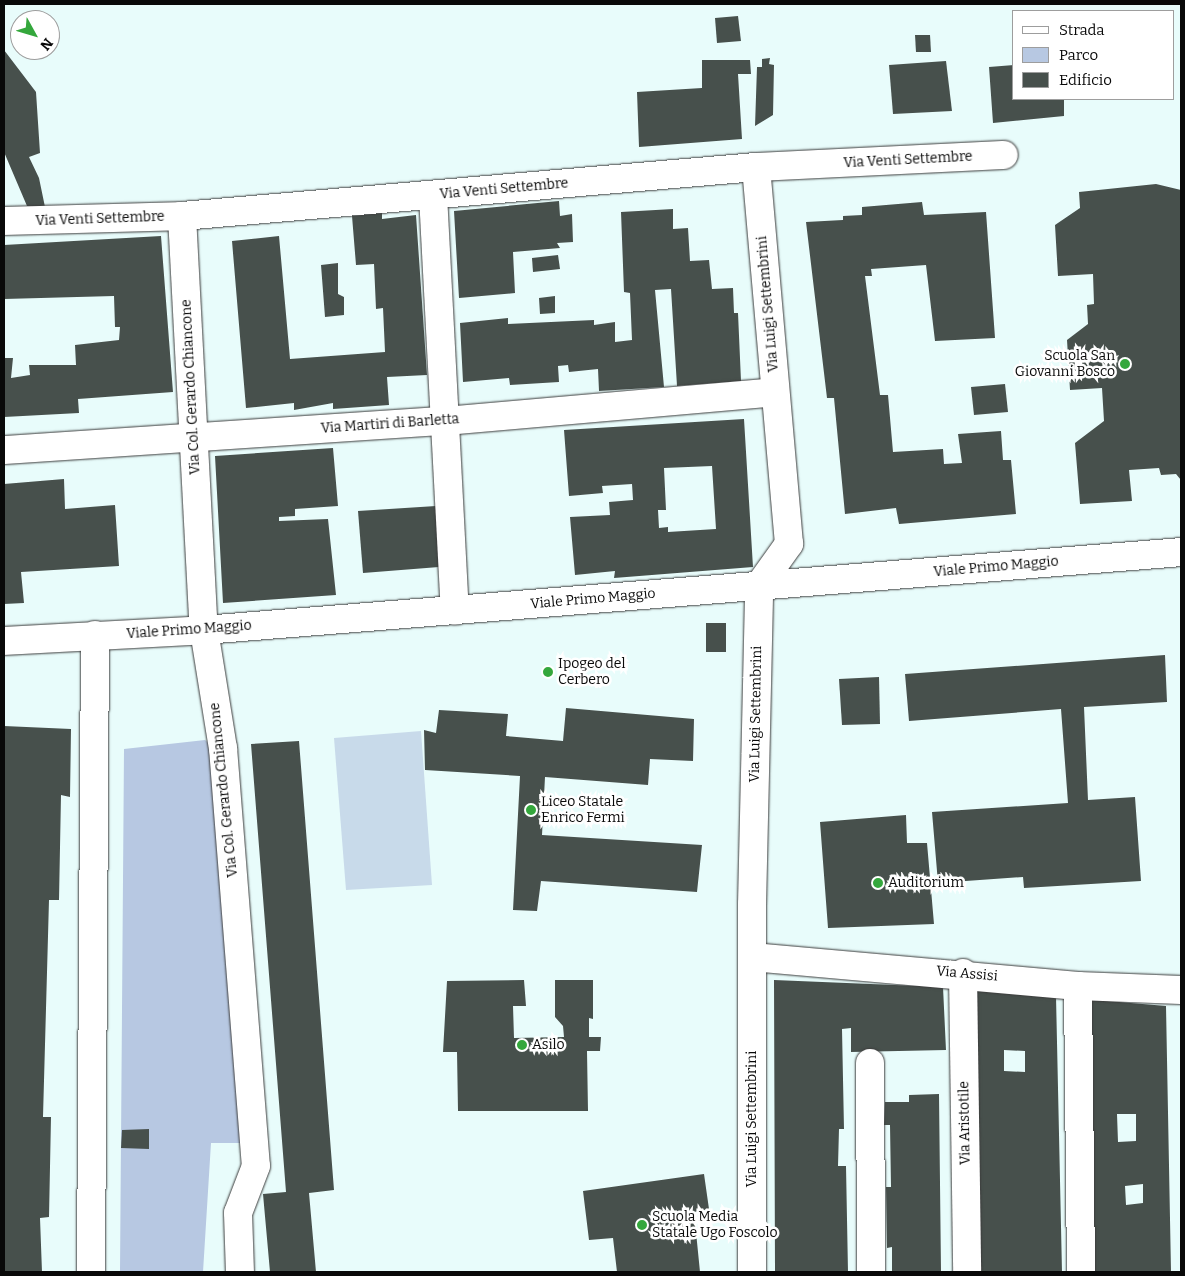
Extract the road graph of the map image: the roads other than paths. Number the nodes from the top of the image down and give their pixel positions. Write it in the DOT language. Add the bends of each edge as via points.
graph roads {
  1 [pos="1004,156"];
  2 [pos="756,167"];
  3 [pos="433,195"];
  4 [pos="182,216"];
  5 [pos="4,221"];
  6 [pos="775,392"];
  7 [pos="445,421"];
  8 [pos="194,436"];
  9 [pos="4,450"];
  10 [pos="1181,552"];
  11 [pos="759,586"];
  12 [pos="455,610"];
  13 [pos="204,630"];
  14 [pos="95,636"];
  15 [pos="4,641"];
  16 [pos="752,957"];
  17 [pos="963,973"];
  18 [pos="1078,986"];
  19 [pos="1181,990"];
  20 [pos="870,1063"];
  21 [pos="91,1272"];
  22 [pos="240,1272"];
  23 [pos="752,1272"];
  24 [pos="871,1272"];
  25 [pos="966,1272"];
  26 [pos="1081,1272"];
  1 -- 2 [label="street, Via Venti Settembre"];
  2 -- 3 [label="street, Via Venti Settembre"];
  2 -- 6 [label="street, Via Luigi Settembrini"];
  3 -- 4 [label="street, Via Venti Settembre"];
  3 -- 7 [label="street"];
  4 -- 5 [label="street, Via Venti Settembre"];
  4 -- 8 [label="street, Via Col. Gerardo Chiancone"];
  6 -- 7 [label="street, Via Martiri di Barletta"];
  6 -- 11 [label="street, Via Luigi Settembrini" via="789,544"];
  7 -- 8 [label="street, Via Martiri di Barletta"];
  7 -- 12 [label="street"];
  8 -- 9 [label="street, Via Martiri di Barletta"];
  8 -- 13 [label="street, Via Col. Gerardo Chiancone"];
  10 -- 11 [label="street, Viale Primo Maggio"];
  11 -- 12 [label="street, Viale Primo Maggio"];
  11 -- 16 [label="street, Via Luigi Settembrini"];
  12 -- 13 [label="street, Viale Primo Maggio"];
  13 -- 14 [label="street, Viale Primo Maggio"];
  13 -- 22 [label="street, Via Col. Gerardo Chiancone" via="223,748 256,1166 238,1213"];
  14 -- 15 [label="street, Viale Primo Maggio"];
  14 -- 21 [label="street"];
  16 -- 17 [label="street, Via Assisi"];
  16 -- 23 [label="street, Via Luigi Settembrini"];
  17 -- 18 [label="street, Via Assisi"];
  17 -- 25 [label="street, Via Aristotile"];
  18 -- 19 [label="street, Via Assisi"];
  18 -- 26 [label="street"];
  20 -- 24 [label="street"];
}
